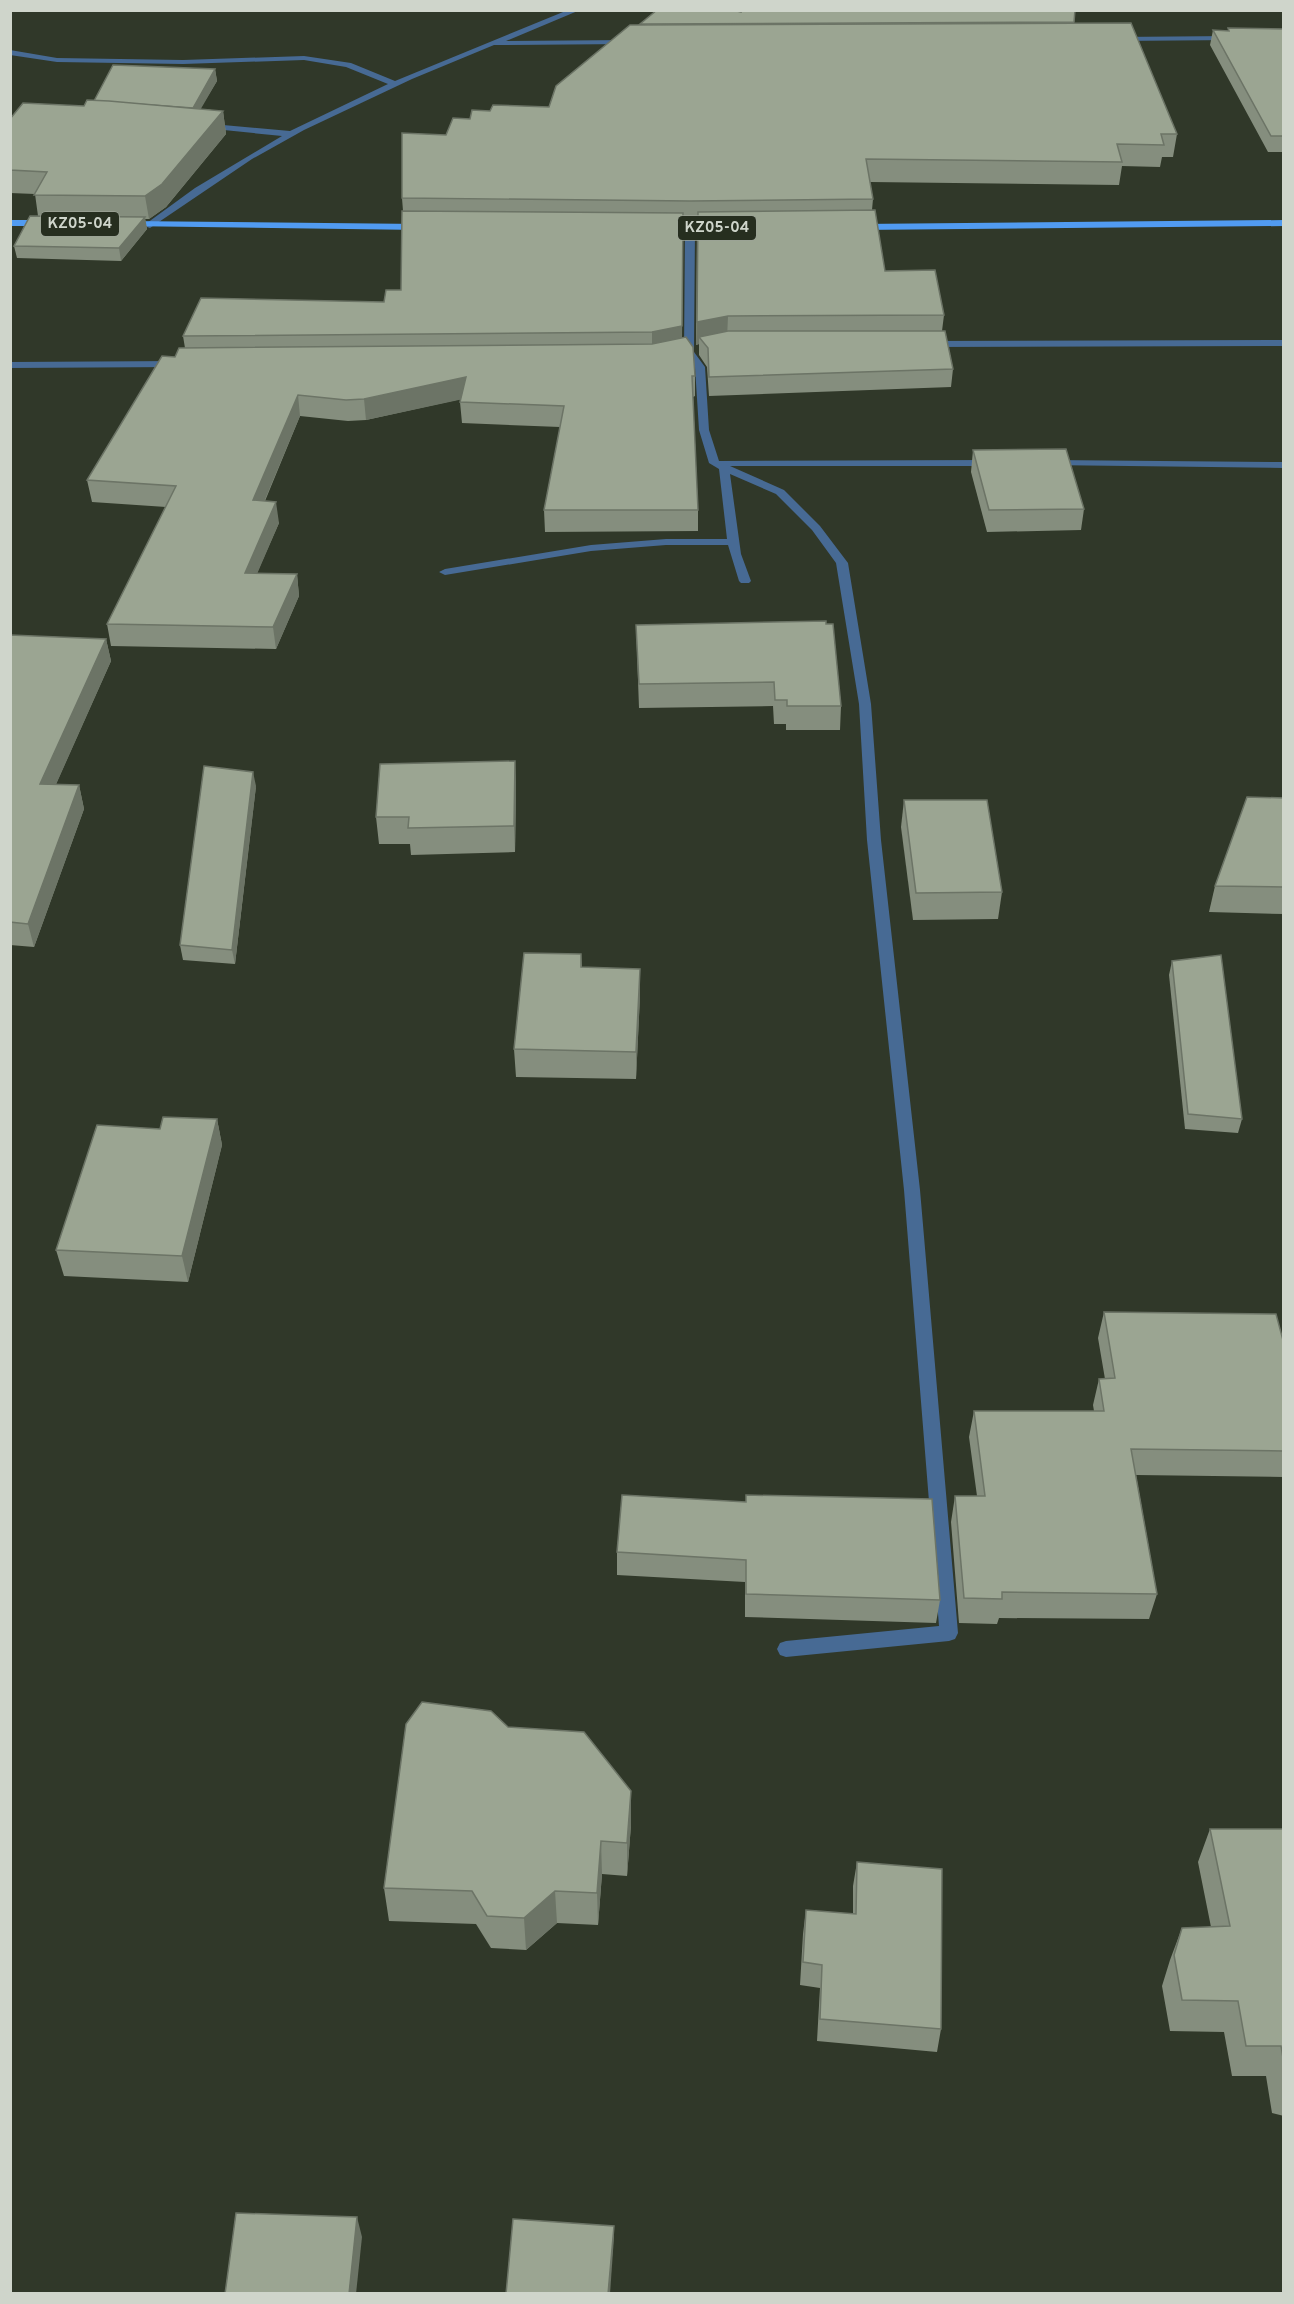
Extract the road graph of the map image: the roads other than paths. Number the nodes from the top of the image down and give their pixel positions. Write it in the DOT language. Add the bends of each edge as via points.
graph roads {
  1 [pos="576,10"];
  2 [pos="1236,38"];
  3 [pos="1104,39"];
  4 [pos="637,42"];
  5 [pos="493,43"];
  6 [pos="10,52"];
  7 [pos="10,57"];
  8 [pos="57,60"];
  9 [pos="393,83"];
  10 [pos="199,125"];
  11 [pos="291,134"];
  12 [pos="10,223"];
  13 [pos="57,223"];
  14 [pos="115,224"];
  15 [pos="1284,224"];
  16 [pos="150,225"];
  17 [pos="426,227"];
  18 [pos="844,227"];
  19 [pos="654,228"];
  20 [pos="725,228"];
  21 [pos="690,229"];
  22 [pos="1284,343"];
  23 [pos="915,344"];
  24 [pos="189,364"];
  25 [pos="10,365"];
  26 [pos="1010,463"];
  27 [pos="1034,463"];
  28 [pos="719,465"];
  29 [pos="1284,465"];
  30 [pos="734,542"];
  31 [pos="445,572"];
  32 [pos="745,580"];
  33 [pos="786,1649"];
  1 -- 5 [label="street"];
  2 -- 3 [label="street"];
  4 -- 5 [label="street"];
  5 -- 9 [label="street"];
  6 -- 8 [label="street"];
  7 -- 8 [label="street"];
  8 -- 9 [label="street" via="183,62 304,58 348,64"];
  9 -- 11 [label="street"];
  10 -- 11 [label="street"];
  11 -- 16 [label="street" via="182,199"];
  12 -- 13 [label="main road, KZ05-04"];
  14 -- 16 [label="main road, KZ05-04"];
  15 -- 18 [label="main road"];
  16 -- 17 [label="main road, KZ05-04"];
  19 -- 21 [label="main road, KZ05-04"];
  20 -- 21 [label="main road, KZ05-04"];
  21 -- 28 [label="street" via="689,352 700,367 704,430"];
  22 -- 23 [label="street"];
  24 -- 25 [label="street"];
  26 -- 28 [label="street"];
  27 -- 29 [label="street"];
  28 -- 30 [label="street"];
  28 -- 33 [label="street" via="780,492 816,528 842,563 865,704 874,840 912,1191 949,1633"];
  30 -- 31 [label="street" via="591,548"];
  30 -- 32 [label="street"];
}
